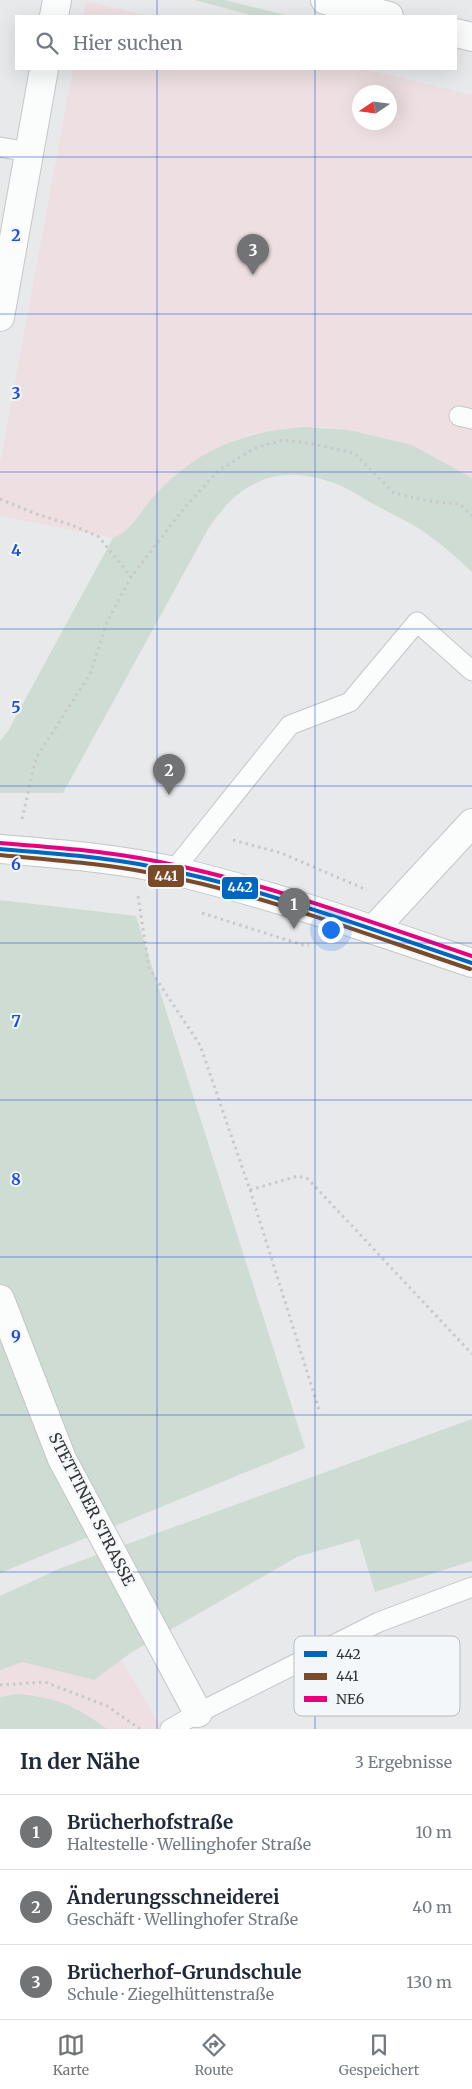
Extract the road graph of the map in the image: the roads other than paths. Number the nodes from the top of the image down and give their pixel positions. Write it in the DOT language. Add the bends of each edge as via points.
graph roads {
  1 [pos="57,0"];
  2 [pos="325,0"];
  3 [pos="54,15"];
  4 [pos="385,15"];
  5 [pos="457,33"];
  6 [pos="472,37"];
  7 [pos="44,70"];
  8 [pos="0,147"];
  9 [pos="30,152"];
  10 [pos="0,317"];
  11 [pos="472,671"];
  12 [pos="472,823"];
  13 [pos="7,849"];
  14 [pos="174,871"];
  15 [pos="373,930"];
  16 [pos="472,963"];
  17 [pos="0,1299"];
  18 [pos="472,1586"];
  19 [pos="351,1636"];
  20 [pos="294,1664"];
  21 [pos="198,1712"];
  22 [pos="170,1729"];
  1 -- 3 [label="street"];
  2 -- 4 [label="street"];
  5 -- 6 [label="street"];
  7 -- 9 [label="street"];
  8 -- 9 [label="lane"];
  9 -- 10 [label="street"];
  11 -- 14 [label="lane" via="417,622 350,702 290,725"];
  12 -- 15 [label="street"];
  13 -- 14 [label="street" via="134,863"];
  14 -- 15 [label="street"];
  15 -- 16 [label="street"];
  17 -- 21 [label="street, STETTINER STRASSE" via="62,1459"];
  18 -- 19 [label="lane"];
  20 -- 21 [label="lane"];
  21 -- 22 [label="lane"];
}
